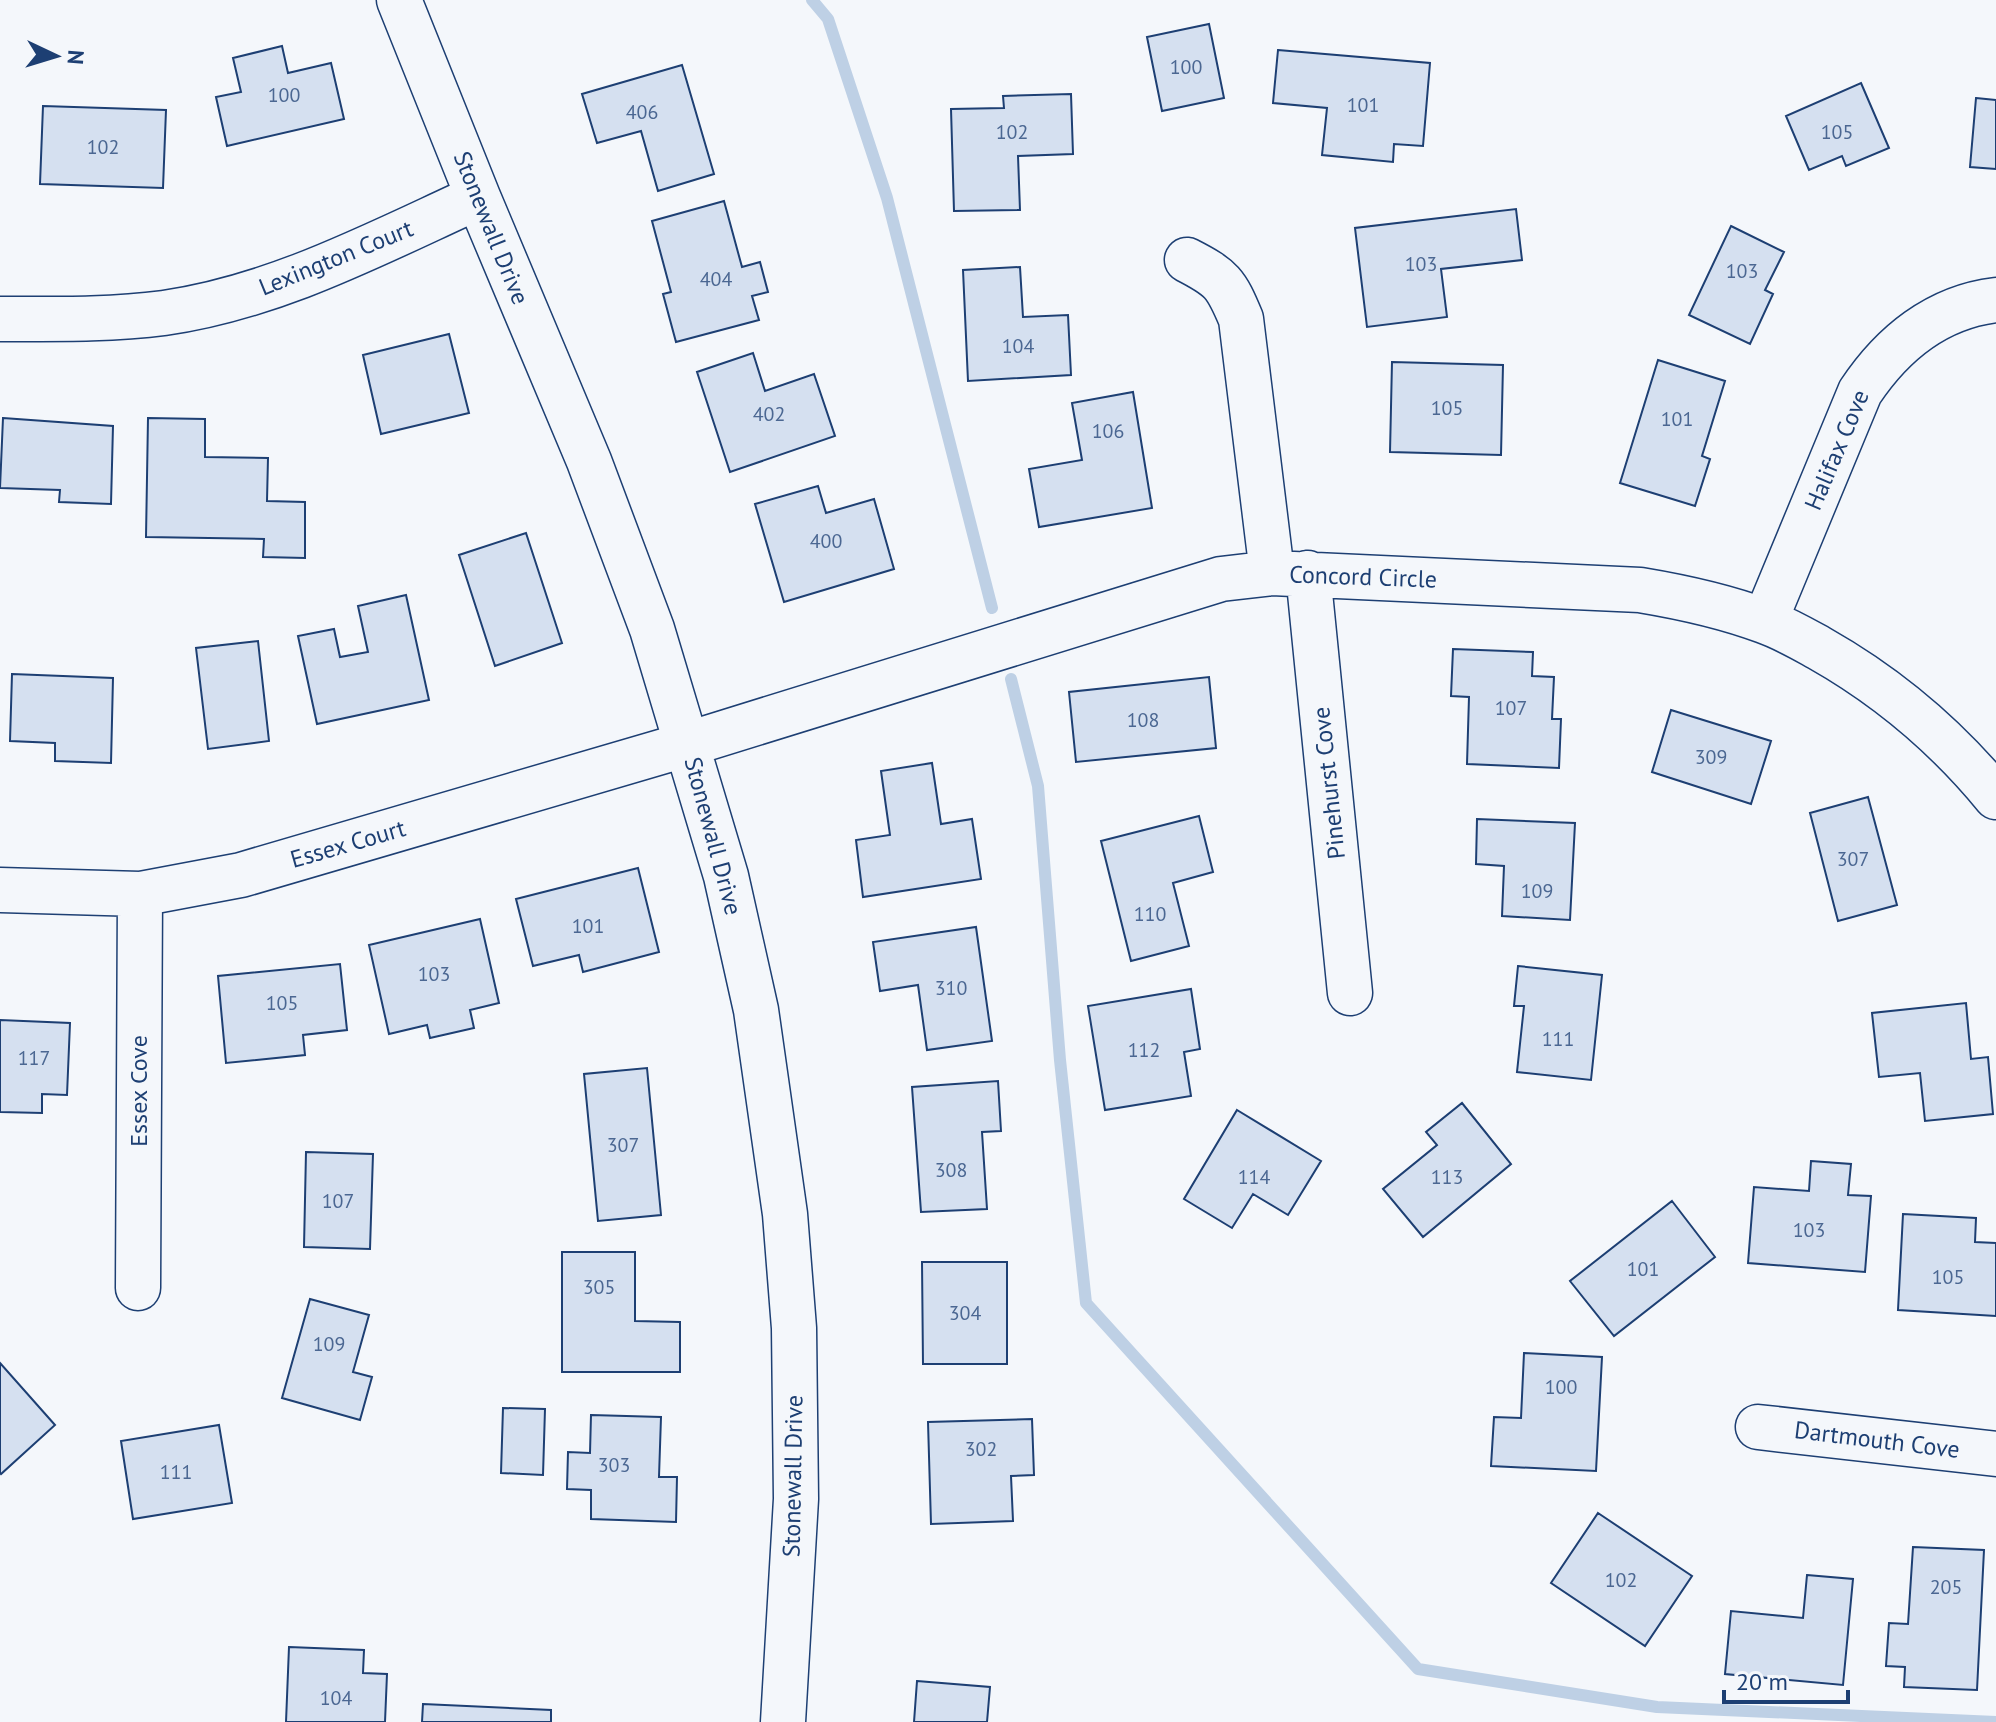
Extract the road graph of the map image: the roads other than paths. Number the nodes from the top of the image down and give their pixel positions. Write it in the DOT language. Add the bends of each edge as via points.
graph roads {
  1 [pos="399,0"];
  2 [pos="478,197"];
  3 [pos="1187,260"];
  4 [pos="1996,300"];
  5 [pos="0,319"];
  6 [pos="1290,573"];
  7 [pos="1765,621"];
  8 [pos="688,744"];
  9 [pos="1996,797"];
  10 [pos="0,890"];
  11 [pos="140,894"];
  12 [pos="1350,993"];
  13 [pos="138,1288"];
  14 [pos="1758,1427"];
  15 [pos="1996,1454"];
  16 [pos="783,1722"];
  1 -- 2 [label="street, Stonewall Drive"];
  2 -- 5 [label="street, Lexington Court" via="315,272 256,292 166,312"];
  2 -- 8 [label="street, Stonewall Drive" via="594,475"];
  3 -- 6 [label="street, Pinehurst Cove" via="1215,275 1229,290 1241,319"];
  4 -- 7 [label="street, Halifax Cove" via="1948,312 1909,335 1877,366 1860,392"];
  6 -- 7 [label="street, Concord Circle" via="1640,590"];
  6 -- 8 [label="street, Concord Circle" via="1221,579"];
  6 -- 12 [label="street, Pinehurst Cove"];
  7 -- 9 [label="street, Concord Circle" via="1862,672 1906,705 1967,761"];
  8 -- 11 [label="street, Essex Court" via="241,875"];
  8 -- 16 [label="street, Stonewall Drive" via="726,876 756,1010 785,1214 794,1328 796,1499"];
  10 -- 11 [label="street, Essex Court"];
  11 -- 13 [label="street, Essex Cove"];
  14 -- 15 [label="street, Dartmouth Cove"];
}
